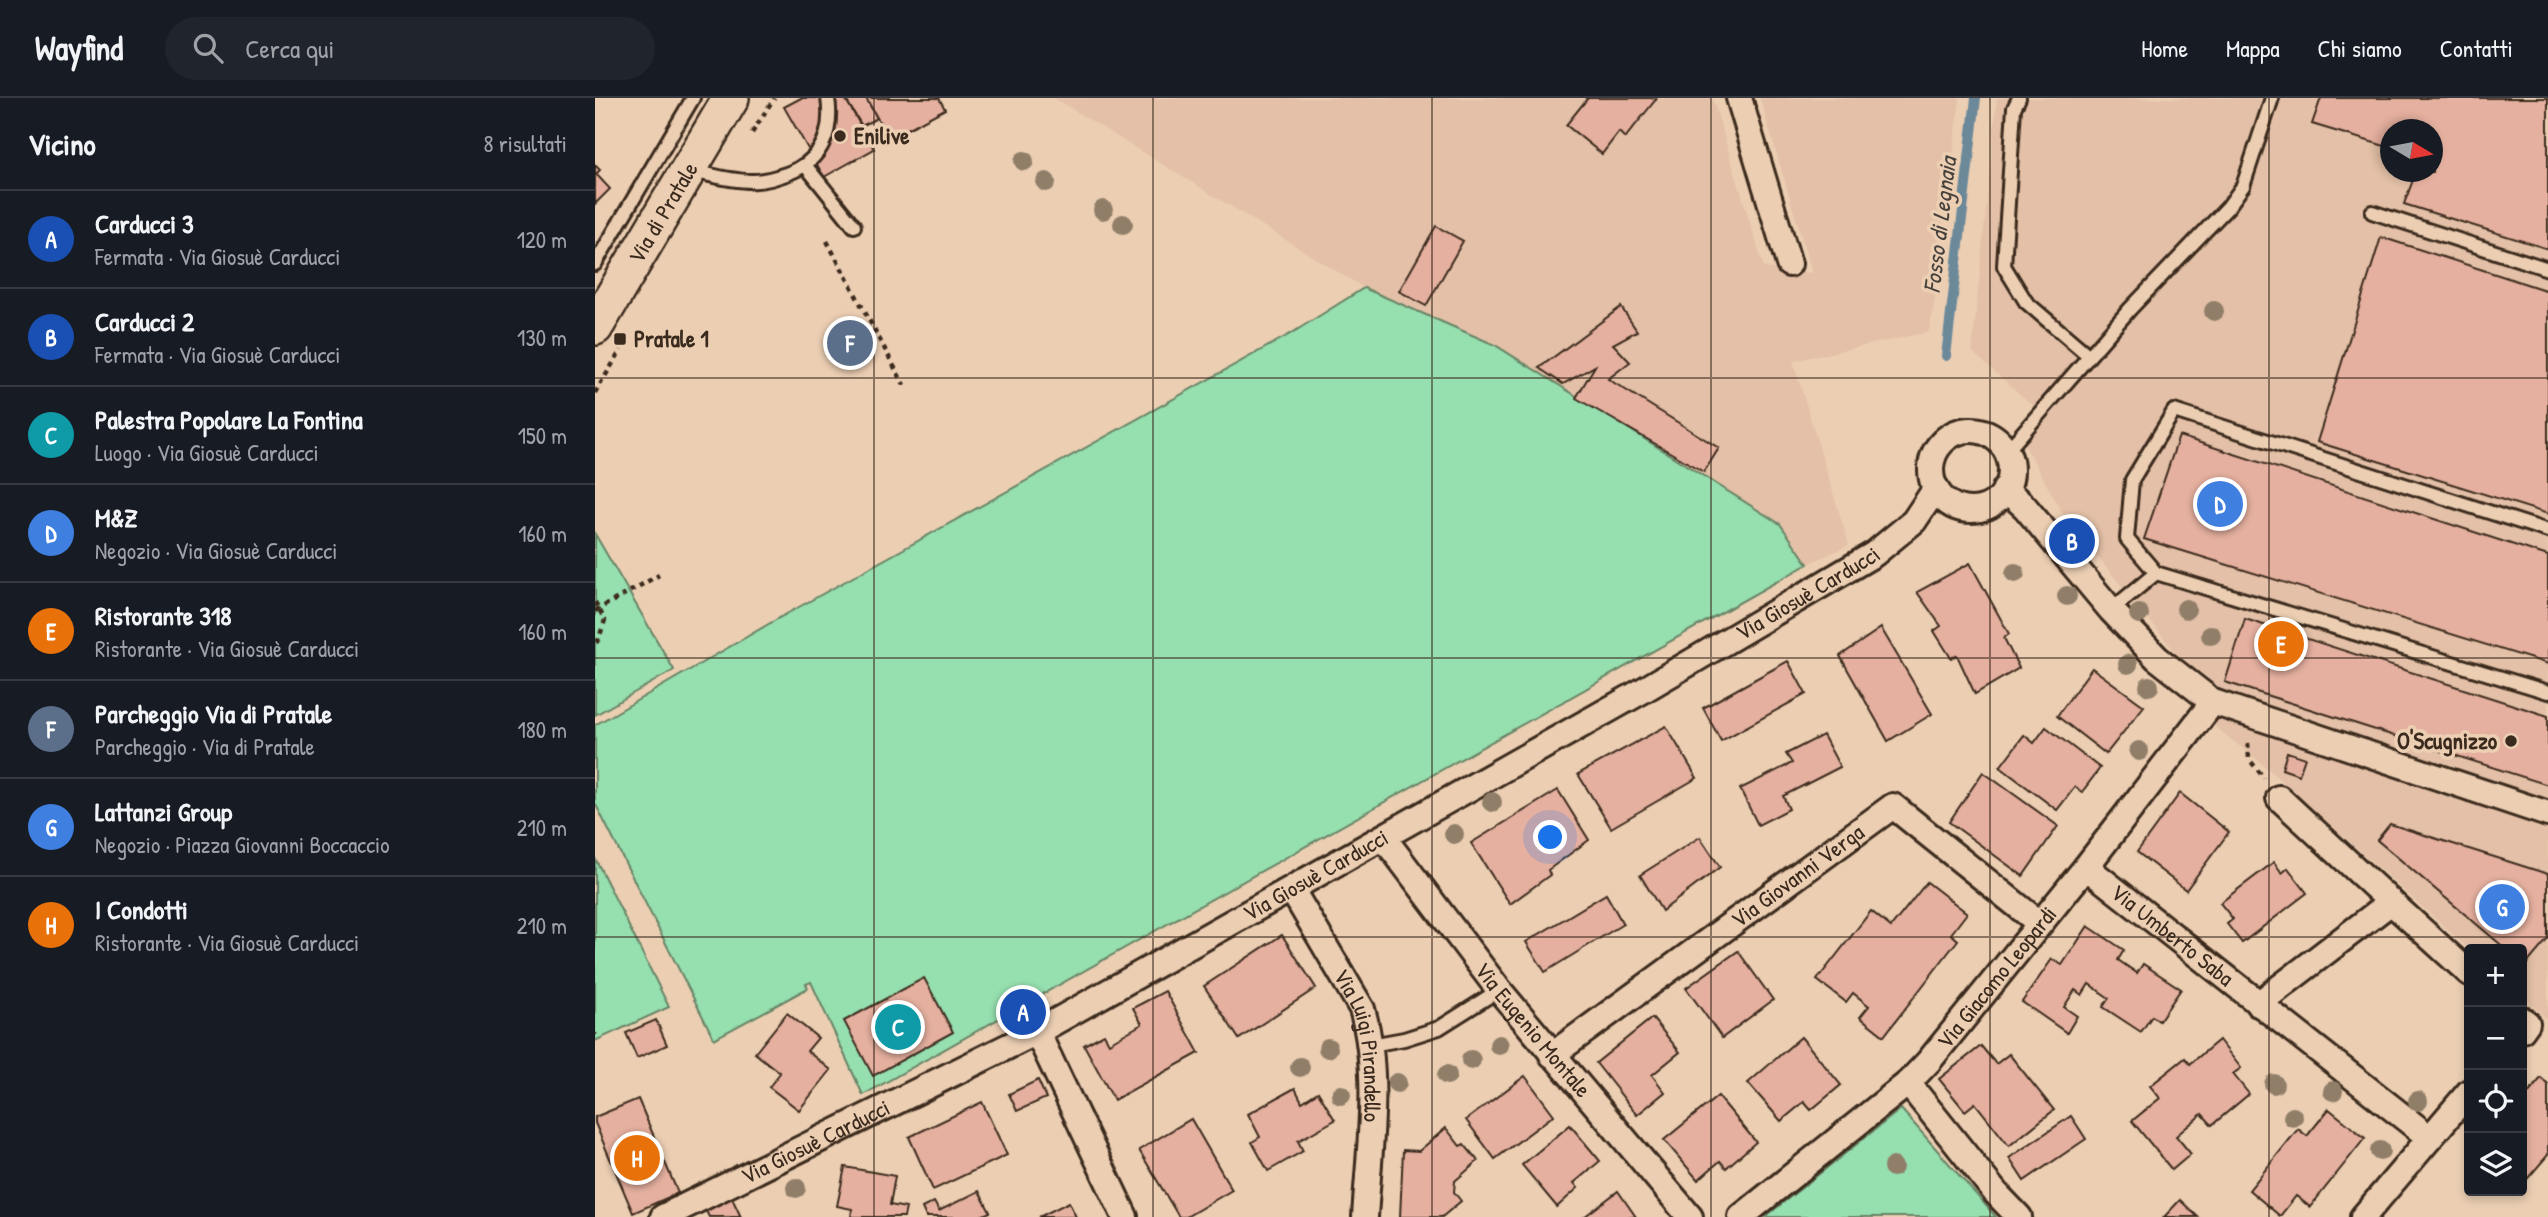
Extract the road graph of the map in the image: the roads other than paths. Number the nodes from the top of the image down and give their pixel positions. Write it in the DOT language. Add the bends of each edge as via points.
graph roads {
  1 [pos="693,98"];
  2 [pos="731,98"];
  3 [pos="828,98"];
  4 [pos="1739,98"];
  5 [pos="2019,98"];
  6 [pos="2272,98"];
  7 [pos="805,165"];
  8 [pos="688,170"];
  9 [pos="2372,212"];
  10 [pos="854,226"];
  11 [pos="595,264"];
  12 [pos="1789,264"];
  13 [pos="2548,269"];
  14 [pos="595,327"];
  15 [pos="2088,355"];
  16 [pos="2006,452"];
  17 [pos="1936,488"];
  18 [pos="2005,489"];
  19 [pos="2548,531"];
  20 [pos="2156,573"];
  21 [pos="2111,610"];
  22 [pos="2548,692"];
  23 [pos="2213,702"];
  24 [pos="2279,798"];
  25 [pos="2548,814"];
  26 [pos="1384,838"];
  27 [pos="2086,867"];
  28 [pos="1292,890"];
  29 [pos="2391,902"];
  30 [pos="2039,923"];
  31 [pos="2464,968"];
  32 [pos="1499,990"];
  33 [pos="2257,1004"];
  34 [pos="1037,1032"];
  35 [pos="1371,1045"];
  36 [pos="1552,1055"];
  37 [pos="1907,1083"];
  38 [pos="2464,1098"];
  39 [pos="2430,1138"];
  40 [pos="663,1217"];
  41 [pos="1125,1217"];
  42 [pos="1365,1217"];
  43 [pos="1690,1217"];
  44 [pos="1741,1217"];
  45 [pos="2019,1217"];
  46 [pos="2363,1217"];
  1 -- 11 [label="lane"];
  2 -- 8 [label="main road, Via di Pratale"];
  3 -- 7 [label="lane" via="827,138"];
  4 -- 12 [label="street"];
  5 -- 15 [label="lane" via="2014,108 2004,266 2026,302"];
  6 -- 15 [label="lane" via="2243,186 2228,207"];
  7 -- 8 [label="lane" via="753,182"];
  7 -- 10 [label="lane"];
  8 -- 14 [label="main road, Via di Pratale"];
  9 -- 13 [label="lane"];
  15 -- 16 [label="lane"];
  16 -- 17 [label="street" via="1996,438 1980,431 1951,435 1933,459"];
  16 -- 18 [label="street" via="2010,472"];
  17 -- 18 [label="street" via="1949,503 1972,509 1991,504"];
  17 -- 26 [label="street, Via Giosuè Carducci" via="1914,521 1874,554"];
  18 -- 21 [label="street"];
  19 -- 20 [label="lane" via="2174,411 2132,480 2127,539"];
  20 -- 21 [label="lane"];
  20 -- 22 [label="lane"];
  21 -- 23 [label="street" via="2157,658"];
  23 -- 25 [label="street"];
  23 -- 27 [label="street, Via Giacomo Leopardi"];
  24 -- 29 [label="street"];
  26 -- 28 [label="street, Via Giosuè Carducci"];
  26 -- 32 [label="street, Via Eugenio Montale"];
  27 -- 30 [label="street, Via Giacomo Leopardi"];
  27 -- 33 [label="street, Via Umberto Saba"];
  28 -- 34 [label="street, Via Giosuè Carducci"];
  28 -- 35 [label="street, Via Luigi Pirandello" via="1362,1009"];
  29 -- 31 [label="street"];
  29 -- 33 [label="street"];
  30 -- 36 [label="street, Via Giovanni Verga" via="1893,806"];
  30 -- 37 [label="street, Via Giacomo Leopardi"];
  32 -- 35 [label="lane" via="1439,1028"];
  32 -- 36 [label="street, Via Eugenio Montale"];
  33 -- 39 [label="street, Via Umberto Saba"];
  34 -- 40 [label="street, Via Giosuè Carducci"];
  34 -- 41 [label="street"];
  35 -- 42 [label="street, Via Luigi Pirandello"];
  36 -- 43 [label="street, Via Eugenio Montale"];
  37 -- 44 [label="street, Via Giacomo Leopardi"];
  37 -- 45 [label="street"];
  38 -- 39 [label="street"];
  39 -- 46 [label="street"];
}
